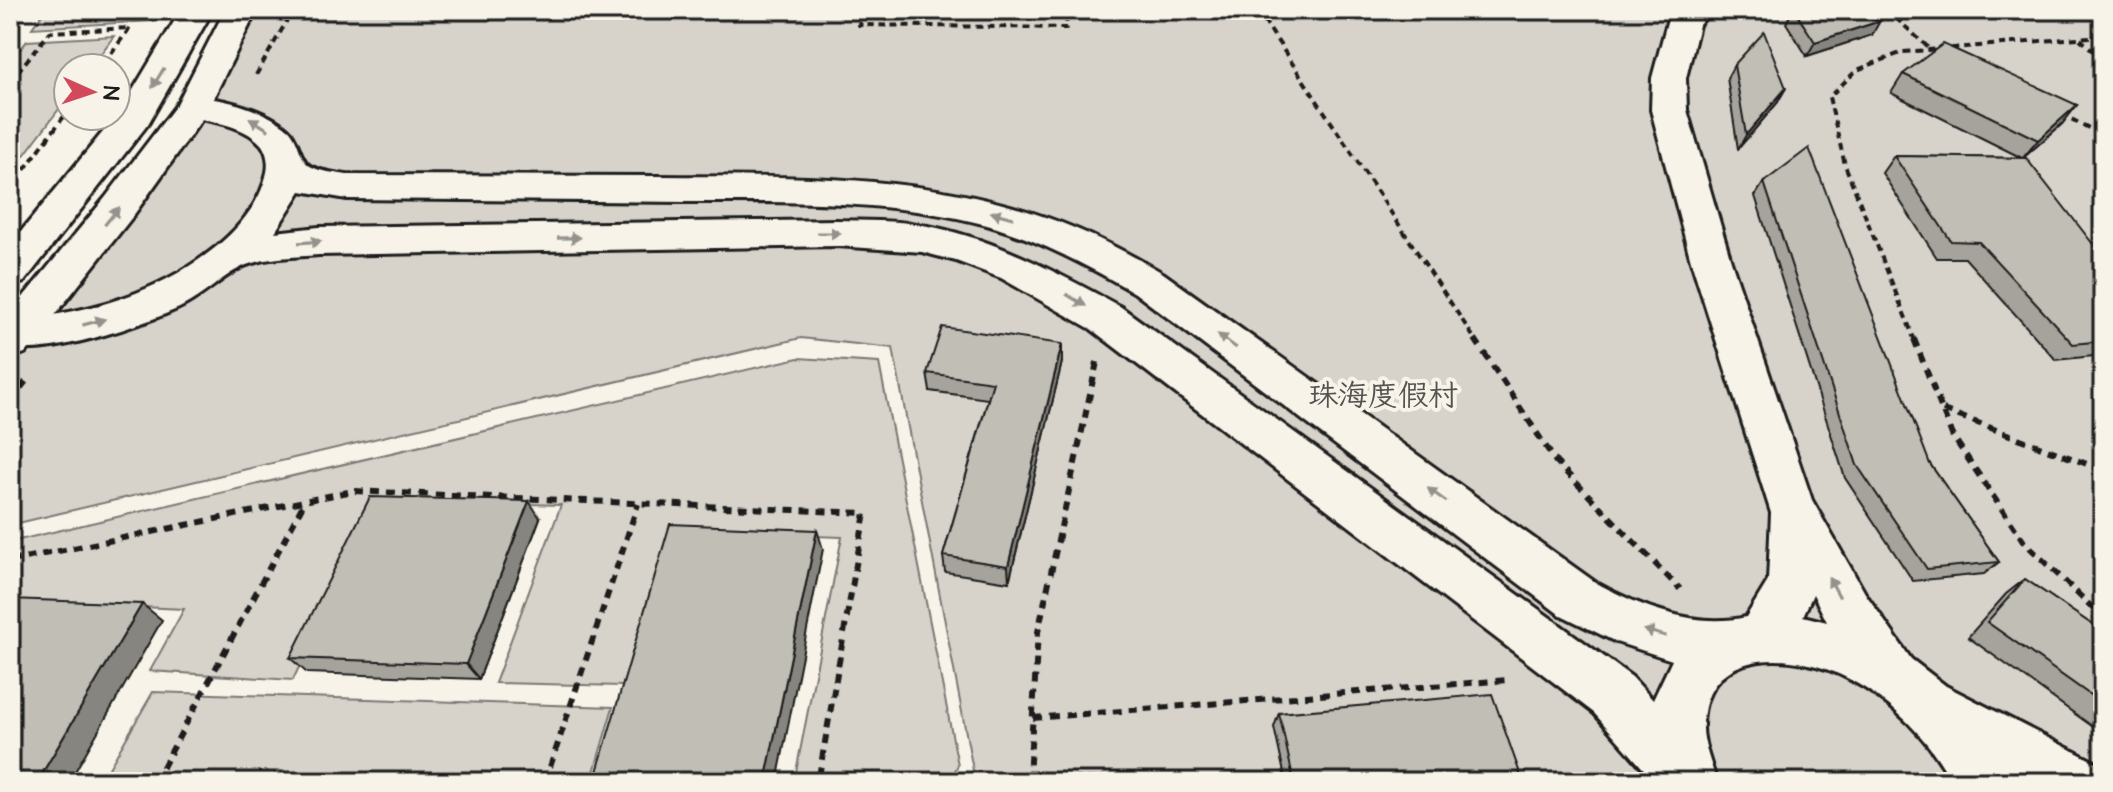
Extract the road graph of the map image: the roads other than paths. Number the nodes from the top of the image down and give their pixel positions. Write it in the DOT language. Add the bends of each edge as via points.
graph roads {
  1 [pos="197,10"];
  2 [pos="241,10"];
  3 [pos="1696,10"];
  4 [pos="193,107"];
  5 [pos="288,170"];
  6 [pos="233,255"];
  7 [pos="10,272"];
  8 [pos="13,338"];
  9 [pos="1790,504"];
  10 [pos="1747,639"];
  11 [pos="1907,688"];
  12 [pos="1688,780"];
  13 [pos="1981,782"];
  14 [pos="2077,782"];
  1 -- 7 [label="main road, one-way" via="135,116"];
  2 -- 4 [label="main road"];
  3 -- 9 [label="main road" via="1683,22 1669,78 1669,110 1711,261"];
  5 -- 4 [label="main road, one-way" via="277,137 263,125 244,115"];
  8 -- 4 [label="main road, one-way"];
  5 -- 6 [label="main road" via="273,211"];
  10 -- 5 [label="main road, one-way" via="1681,640 1645,631 1577,598 1149,283 1028,222 892,193 360,187 311,181"];
  8 -- 6 [label="main road, one-way" via="132,310 180,289"];
  6 -- 12 [label="main road, one-way" via="319,241 837,233 922,238 1015,268 1106,318 1613,695"];
  9 -- 10 [label="main road" via="1798,558 1790,596"];
  11 -- 9 [label="main road, one-way" via="1847,609"];
  10 -- 11 [label="main road" via="1805,639 1849,653"];
  10 -- 12 [label="main road" via="1706,657 1687,679 1677,707 1676,740"];
  11 -- 13 [label="main road" via="1951,730"];
  11 -- 14 [label="main road"];
}
